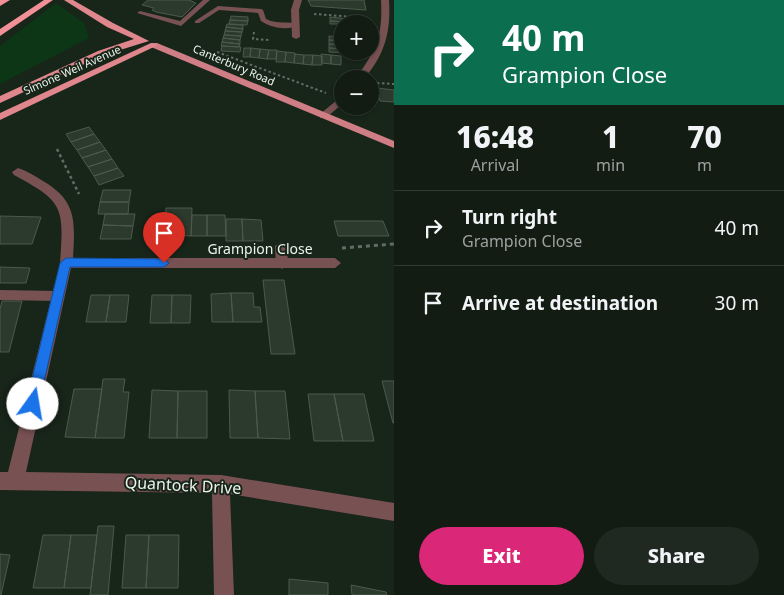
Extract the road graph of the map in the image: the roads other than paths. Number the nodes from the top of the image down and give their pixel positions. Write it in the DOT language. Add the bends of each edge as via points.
graph roads {
  1 [pos="6,0"];
  2 [pos="49,0"];
  3 [pos="68,0"];
  4 [pos="207,0"];
  5 [pos="298,0"];
  6 [pos="385,0"];
  7 [pos="0,4"];
  8 [pos="140,13"];
  9 [pos="197,22"];
  10 [pos="110,25"];
  11 [pos="295,25"];
  12 [pos="0,33"];
  13 [pos="296,37"];
  14 [pos="141,39"];
  15 [pos="390,39"];
  16 [pos="154,45"];
  17 [pos="101,53"];
  18 [pos="367,70"];
  19 [pos="0,100"];
  20 [pos="334,106"];
  21 [pos="322,116"];
  22 [pos="0,117"];
  23 [pos="394,145"];
  24 [pos="18,172"];
  25 [pos="281,246"];
  26 [pos="66,263"];
  27 [pos="335,263"];
  28 [pos="282,264"];
  29 [pos="0,295"];
  30 [pos="58,296"];
  31 [pos="8,480"];
  32 [pos="221,484"];
  33 [pos="394,512"];
  34 [pos="224,595"];
  1 -- 7 [label="highway"];
  2 -- 12 [label="highway"];
  3 -- 10 [label="highway, Canterbury Road"];
  4 -- 8 [label="lane" via="181,24"];
  5 -- 11 [label="street"];
  6 -- 15 [label="street"];
  9 -- 11 [label="lane" via="218,8 261,11 263,20 268,24"];
  10 -- 14 [label="highway, Canterbury Road"];
  10 -- 17 [label="highway" via="112,36"];
  11 -- 13 [label="street"];
  14 -- 16 [label="highway, Canterbury Road"];
  14 -- 17 [label="highway, Simone Weil Avenue"];
  15 -- 18 [label="street"];
  16 -- 21 [label="main road, Canterbury Road"];
  16 -- 22 [label="highway, Simone Weil Avenue"];
  17 -- 19 [label="highway, Simone Weil Avenue"];
  20 -- 21 [label="street"];
  21 -- 23 [label="main road, Canterbury Road"];
  24 -- 26 [label="street" via="49,189 68,210"];
  25 -- 28 [label="lane"];
  26 -- 28 [label="street, Grampion Close"];
  26 -- 30 [label="street"];
  27 -- 28 [label="street, Grampion Close"];
  29 -- 30 [label="lane"];
  30 -- 31 [label="street"];
  31 -- 32 [label="street, Quantock Drive"];
  32 -- 33 [label="street, Quantock Drive"];
  32 -- 34 [label="street"];
}
